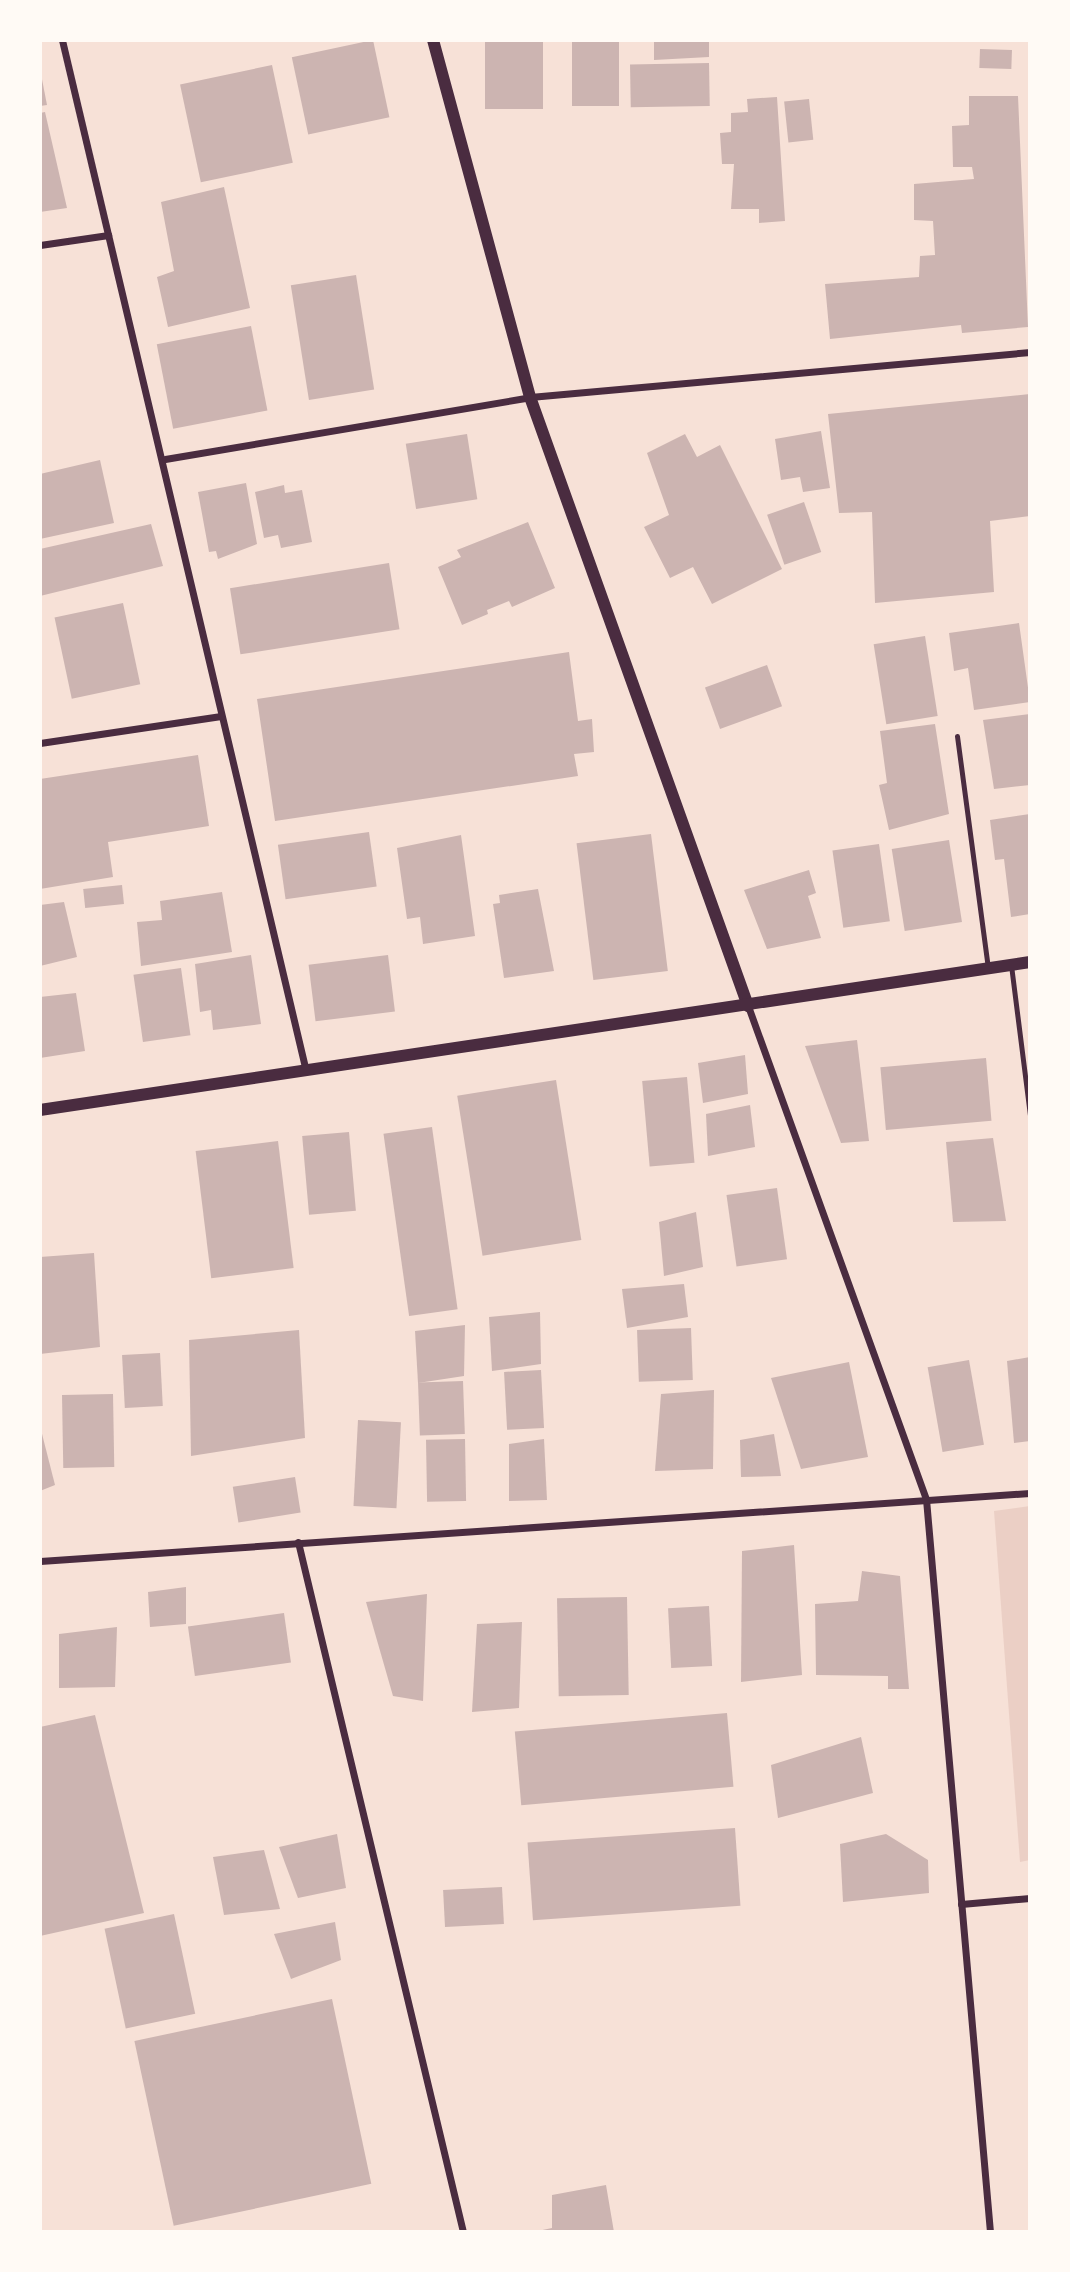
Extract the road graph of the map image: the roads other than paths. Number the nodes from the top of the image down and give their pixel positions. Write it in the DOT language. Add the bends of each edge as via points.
graph roads {
  1 [pos="62,40"];
  2 [pos="433,40"];
  3 [pos="108,235"];
  4 [pos="40,245"];
  5 [pos="1030,352"];
  6 [pos="530,397"];
  7 [pos="165,459"];
  8 [pos="220,716"];
  9 [pos="957,736"];
  10 [pos="40,743"];
  11 [pos="1030,962"];
  12 [pos="1012,965"];
  13 [pos="988,968"];
  14 [pos="748,1006"];
  15 [pos="306,1072"];
  16 [pos="40,1110"];
  17 [pos="1030,1115"];
  18 [pos="1030,1493"];
  19 [pos="926,1499"];
  20 [pos="298,1542"];
  21 [pos="40,1561"];
  22 [pos="1030,1898"];
  23 [pos="961,1904"];
  24 [pos="463,2232"];
  25 [pos="990,2232"];
  1 -- 3 [label="street"];
  2 -- 6 [label="street"];
  3 -- 4 [label="street"];
  3 -- 7 [label="street"];
  5 -- 6 [label="street"];
  6 -- 7 [label="street"];
  6 -- 14 [label="street"];
  7 -- 8 [label="street"];
  8 -- 10 [label="street"];
  8 -- 15 [label="street"];
  9 -- 13 [label="lane"];
  11 -- 12 [label="street"];
  12 -- 13 [label="street"];
  12 -- 17 [label="lane"];
  13 -- 14 [label="street"];
  14 -- 15 [label="street"];
  14 -- 19 [label="street"];
  15 -- 16 [label="street"];
  18 -- 19 [label="street"];
  19 -- 20 [label="street"];
  19 -- 23 [label="street"];
  20 -- 21 [label="street"];
  20 -- 24 [label="street"];
  22 -- 23 [label="street"];
  23 -- 25 [label="street"];
}
